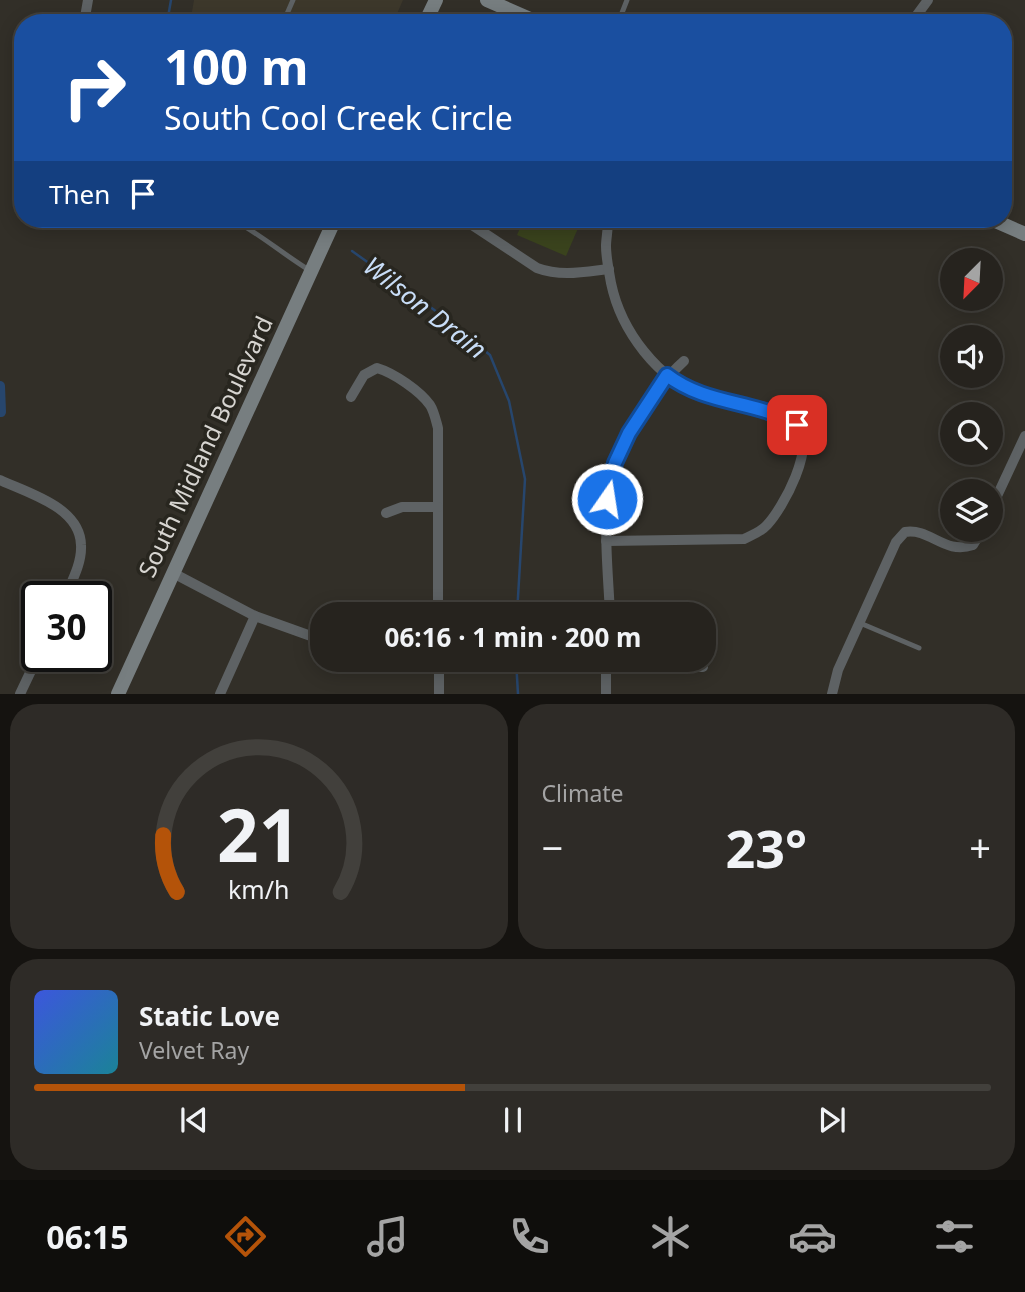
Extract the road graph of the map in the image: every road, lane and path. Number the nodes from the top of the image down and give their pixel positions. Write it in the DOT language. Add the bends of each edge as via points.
graph roads {
  1 [pos="486,0"];
  2 [pos="508,4"];
  3 [pos="524,14"];
  4 [pos="249,228"];
  5 [pos="331,228"];
  6 [pos="477,228"];
  7 [pos="608,228"];
  8 [pos="608,269"];
  9 [pos="312,271"];
  10 [pos="684,361"];
  11 [pos="667,375"];
  12 [pos="351,397"];
  13 [pos="1025,436"];
  14 [pos="0,480"];
  15 [pos="1003,483"];
  16 [pos="438,507"];
  17 [pos="386,513"];
  18 [pos="606,541"];
  19 [pos="940,541"];
  20 [pos="944,542"];
  21 [pos="976,542"];
  22 [pos="173,573"];
  23 [pos="71,581"];
  24 [pos="438,602"];
  25 [pos="609,602"];
  26 [pos="255,615"];
  27 [pos="860,623"];
  28 [pos="310,636"];
  29 [pos="919,648"];
  30 [pos="30,672"];
  31 [pos="439,672"];
  32 [pos="606,672"];
  33 [pos="20,694"];
  34 [pos="118,694"];
  35 [pos="220,694"];
  36 [pos="439,694"];
  37 [pos="606,694"];
  38 [pos="832,694"];
  1 -- 2 [label="main road"];
  2 -- 3 [label="main road"];
  4 -- 9 [label="lane"];
  5 -- 9 [label="main road, South Midland Boulevard"];
  6 -- 8 [label="street" via="550,273"];
  7 -- 8 [label="street"];
  8 -- 11 [label="street" via="631,334"];
  9 -- 22 [label="main road, South Midland Boulevard"];
  10 -- 11 [label="street"];
  11 -- 18 [label="street" via="615,463 607,499"];
  11 -- 18 [label="street" via="705,396 778,415 797,425 805,441 800,464 768,524 744,539"];
  12 -- 16 [label="street" via="364,375 377,368 417,392 430,406 438,428"];
  13 -- 15 [label="street"];
  14 -- 23 [label="street" via="70,517 81,547"];
  16 -- 17 [label="street" via="402,507"];
  16 -- 24 [label="street"];
  18 -- 25 [label="street"];
  19 -- 27 [label="street" via="905,531 895,542"];
  20 -- 21 [label="street" via="961,549"];
  22 -- 26 [label="street"];
  22 -- 34 [label="main road, South Midland Boulevard"];
  26 -- 28 [label="street"];
  26 -- 35 [label="street"];
  27 -- 29 [label="lane"];
  27 -- 38 [label="street"];
  30 -- 33 [label="street"];
  31 -- 36 [label="street"];
  32 -- 37 [label="street"];
}
